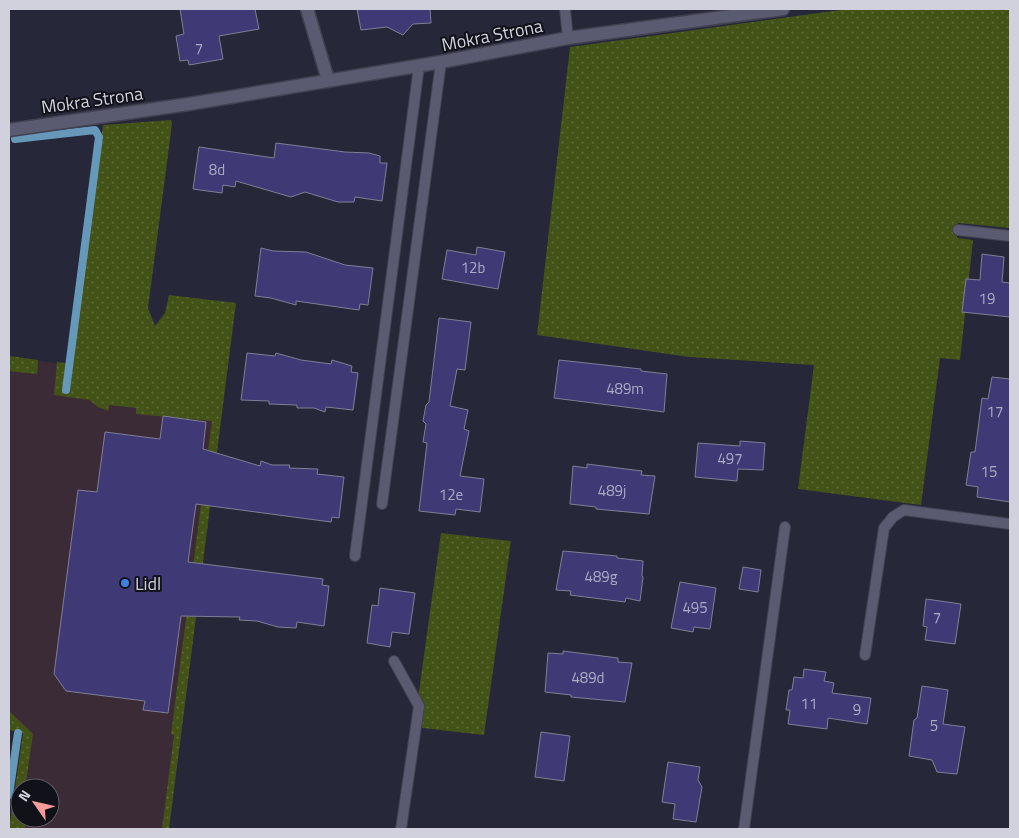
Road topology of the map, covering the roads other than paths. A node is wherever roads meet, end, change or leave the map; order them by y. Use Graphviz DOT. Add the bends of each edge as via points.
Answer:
graph roads {
  1 [pos="307,9"];
  2 [pos="565,9"];
  3 [pos="783,9"];
  4 [pos="568,38"];
  5 [pos="441,62"];
  6 [pos="420,66"];
  7 [pos="328,80"];
  8 [pos="9,130"];
  9 [pos="958,230"];
  10 [pos="1010,236"];
  11 [pos="382,504"];
  12 [pos="1010,524"];
  13 [pos="786,527"];
  14 [pos="356,556"];
  15 [pos="865,655"];
  16 [pos="394,661"];
  17 [pos="401,829"];
  18 [pos="744,829"];
  1 -- 7 [label="street"];
  2 -- 4 [label="lane"];
  3 -- 4 [label="street, Mokra Strona"];
  4 -- 5 [label="street, Mokra Strona"];
  5 -- 6 [label="street, Mokra Strona"];
  5 -- 11 [label="lane"];
  6 -- 7 [label="street, Mokra Strona"];
  6 -- 14 [label="lane"];
  7 -- 8 [label="street, Mokra Strona"];
  9 -- 10 [label="lane"];
  12 -- 15 [label="lane" via="904,510 893,517 884,528"];
  13 -- 18 [label="lane"];
  16 -- 17 [label="lane" via="419,706"];
}
